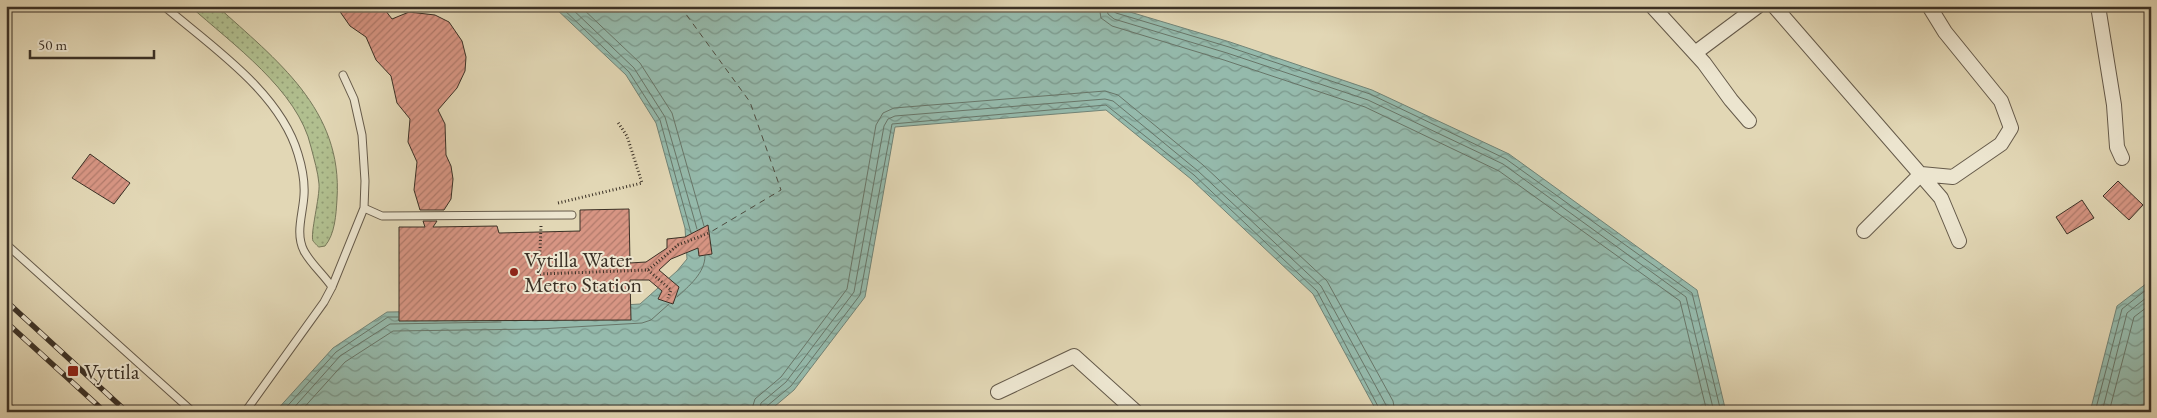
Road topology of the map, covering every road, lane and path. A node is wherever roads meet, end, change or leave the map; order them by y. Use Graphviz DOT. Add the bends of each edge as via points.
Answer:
graph roads {
  1 [pos="164,6"];
  2 [pos="1652,6"];
  3 [pos="1758,6"];
  4 [pos="1774,6"];
  5 [pos="1929,6"];
  6 [pos="2098,6"];
  7 [pos="1695,53"];
  8 [pos="343,76"];
  9 [pos="617,121"];
  10 [pos="1750,121"];
  11 [pos="2122,158"];
  12 [pos="1921,174"];
  13 [pos="555,204"];
  14 [pos="364,208"];
  15 [pos="572,215"];
  16 [pos="542,219"];
  17 [pos="1864,231"];
  18 [pos="709,233"];
  19 [pos="1959,241"];
  20 [pos="6,244"];
  21 [pos="648,270"];
  22 [pos="332,287"];
  23 [pos="668,298"];
  24 [pos="998,392"];
  25 [pos="6,405"];
  26 [pos="14,412"];
  27 [pos="192,412"];
  28 [pos="245,412"];
  29 [pos="1136,412"];
  1 -- 22 [label="lane" via="253,82 281,116 291,133 304,178 300,238 305,252"];
  2 -- 7 [label="street"];
  3 -- 7 [label="street"];
  4 -- 12 [label="street"];
  5 -- 12 [label="street" via="1945,32 2001,101 2010,128 2001,144 1953,177"];
  6 -- 11 [label="street" via="2114,105 2117,147"];
  7 -- 10 [label="street"];
  8 -- 14 [label="lane" via="354,99 362,135"];
  9 -- 13 [label="path" via="628,136 642,184"];
  12 -- 17 [label="street"];
  12 -- 19 [label="street" via="1941,198"];
  14 -- 15 [label="lane" via="382,216"];
  14 -- 22 [label="lane"];
  16 -- 21 [label="path" via="539,274"];
  18 -- 21 [label="path" via="678,245"];
  20 -- 27 [label="lane"];
  21 -- 23 [label="path" via="671,290"];
  22 -- 28 [label="lane"];
  24 -- 29 [label="street" via="1074,356"];
  25 -- 26 [label="lane"];
}
